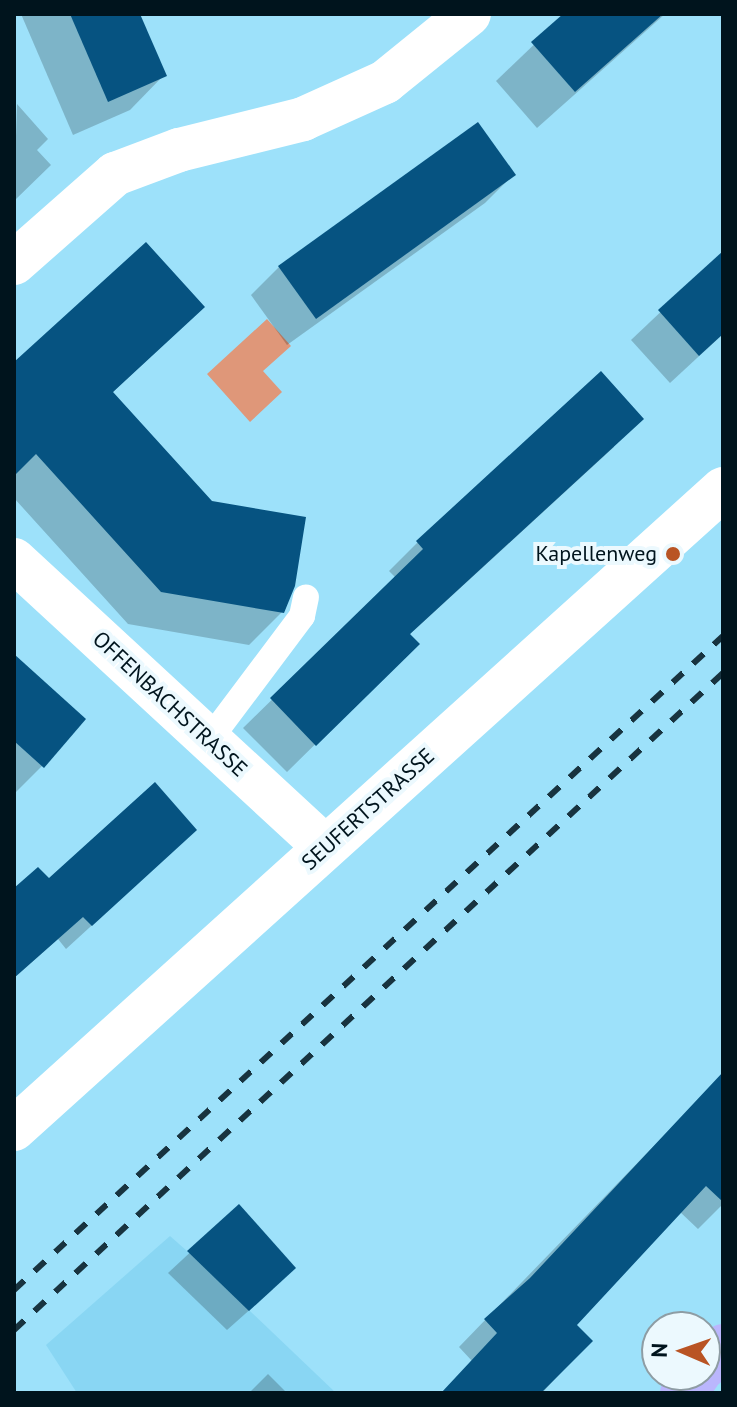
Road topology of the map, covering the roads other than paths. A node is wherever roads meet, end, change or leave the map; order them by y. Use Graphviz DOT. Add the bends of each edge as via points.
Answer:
graph roads {
  1 [pos="469,14"];
  2 [pos="14,263"];
  3 [pos="723,489"];
  4 [pos="14,560"];
  5 [pos="306,597"];
  6 [pos="209,740"];
  7 [pos="325,847"];
  8 [pos="14,1129"];
  1 -- 2 [label="street" via="385,82 303,119 179,150 115,174"];
  3 -- 7 [label="street, SEUFERTSTRASSE"];
  4 -- 6 [label="street, OFFENBACHSTRASSE"];
  5 -- 6 [label="lane" via="302,616"];
  6 -- 7 [label="street, OFFENBACHSTRASSE"];
  7 -- 8 [label="street, SEUFERTSTRASSE"];
}
